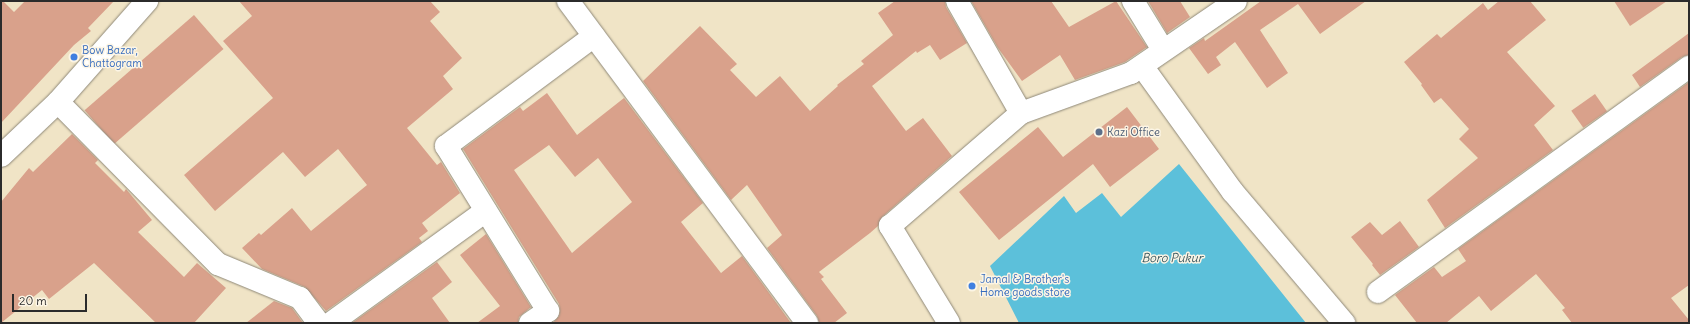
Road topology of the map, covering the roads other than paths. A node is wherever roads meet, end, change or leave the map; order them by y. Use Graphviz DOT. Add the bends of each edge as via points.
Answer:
graph roads {
  1 [pos="147,1"];
  2 [pos="568,1"];
  3 [pos="958,1"];
  4 [pos="1133,1"];
  5 [pos="1236,1"];
  6 [pos="594,36"];
  7 [pos="1163,50"];
  8 [pos="1142,66"];
  9 [pos="1689,67"];
  10 [pos="58,102"];
  11 [pos="1021,113"];
  12 [pos="1,156"];
  13 [pos="486,211"];
  14 [pos="1378,292"];
  15 [pos="319,323"];
  16 [pos="331,323"];
  17 [pos="530,323"];
  18 [pos="807,323"];
  19 [pos="949,323"];
  20 [pos="1344,323"];
  1 -- 10 [label="street"];
  2 -- 6 [label="street"];
  3 -- 11 [label="street"];
  4 -- 7 [label="street"];
  5 -- 7 [label="street"];
  6 -- 13 [label="street" via="446,146"];
  6 -- 18 [label="street"];
  7 -- 8 [label="street"];
  8 -- 11 [label="street" via="1131,73"];
  8 -- 20 [label="street" via="1233,192"];
  9 -- 14 [label="street"];
  10 -- 12 [label="street"];
  10 -- 15 [label="street" via="218,264 300,298"];
  11 -- 19 [label="street" via="890,226"];
  13 -- 16 [label="street"];
  13 -- 17 [label="street" via="548,311"];
}
